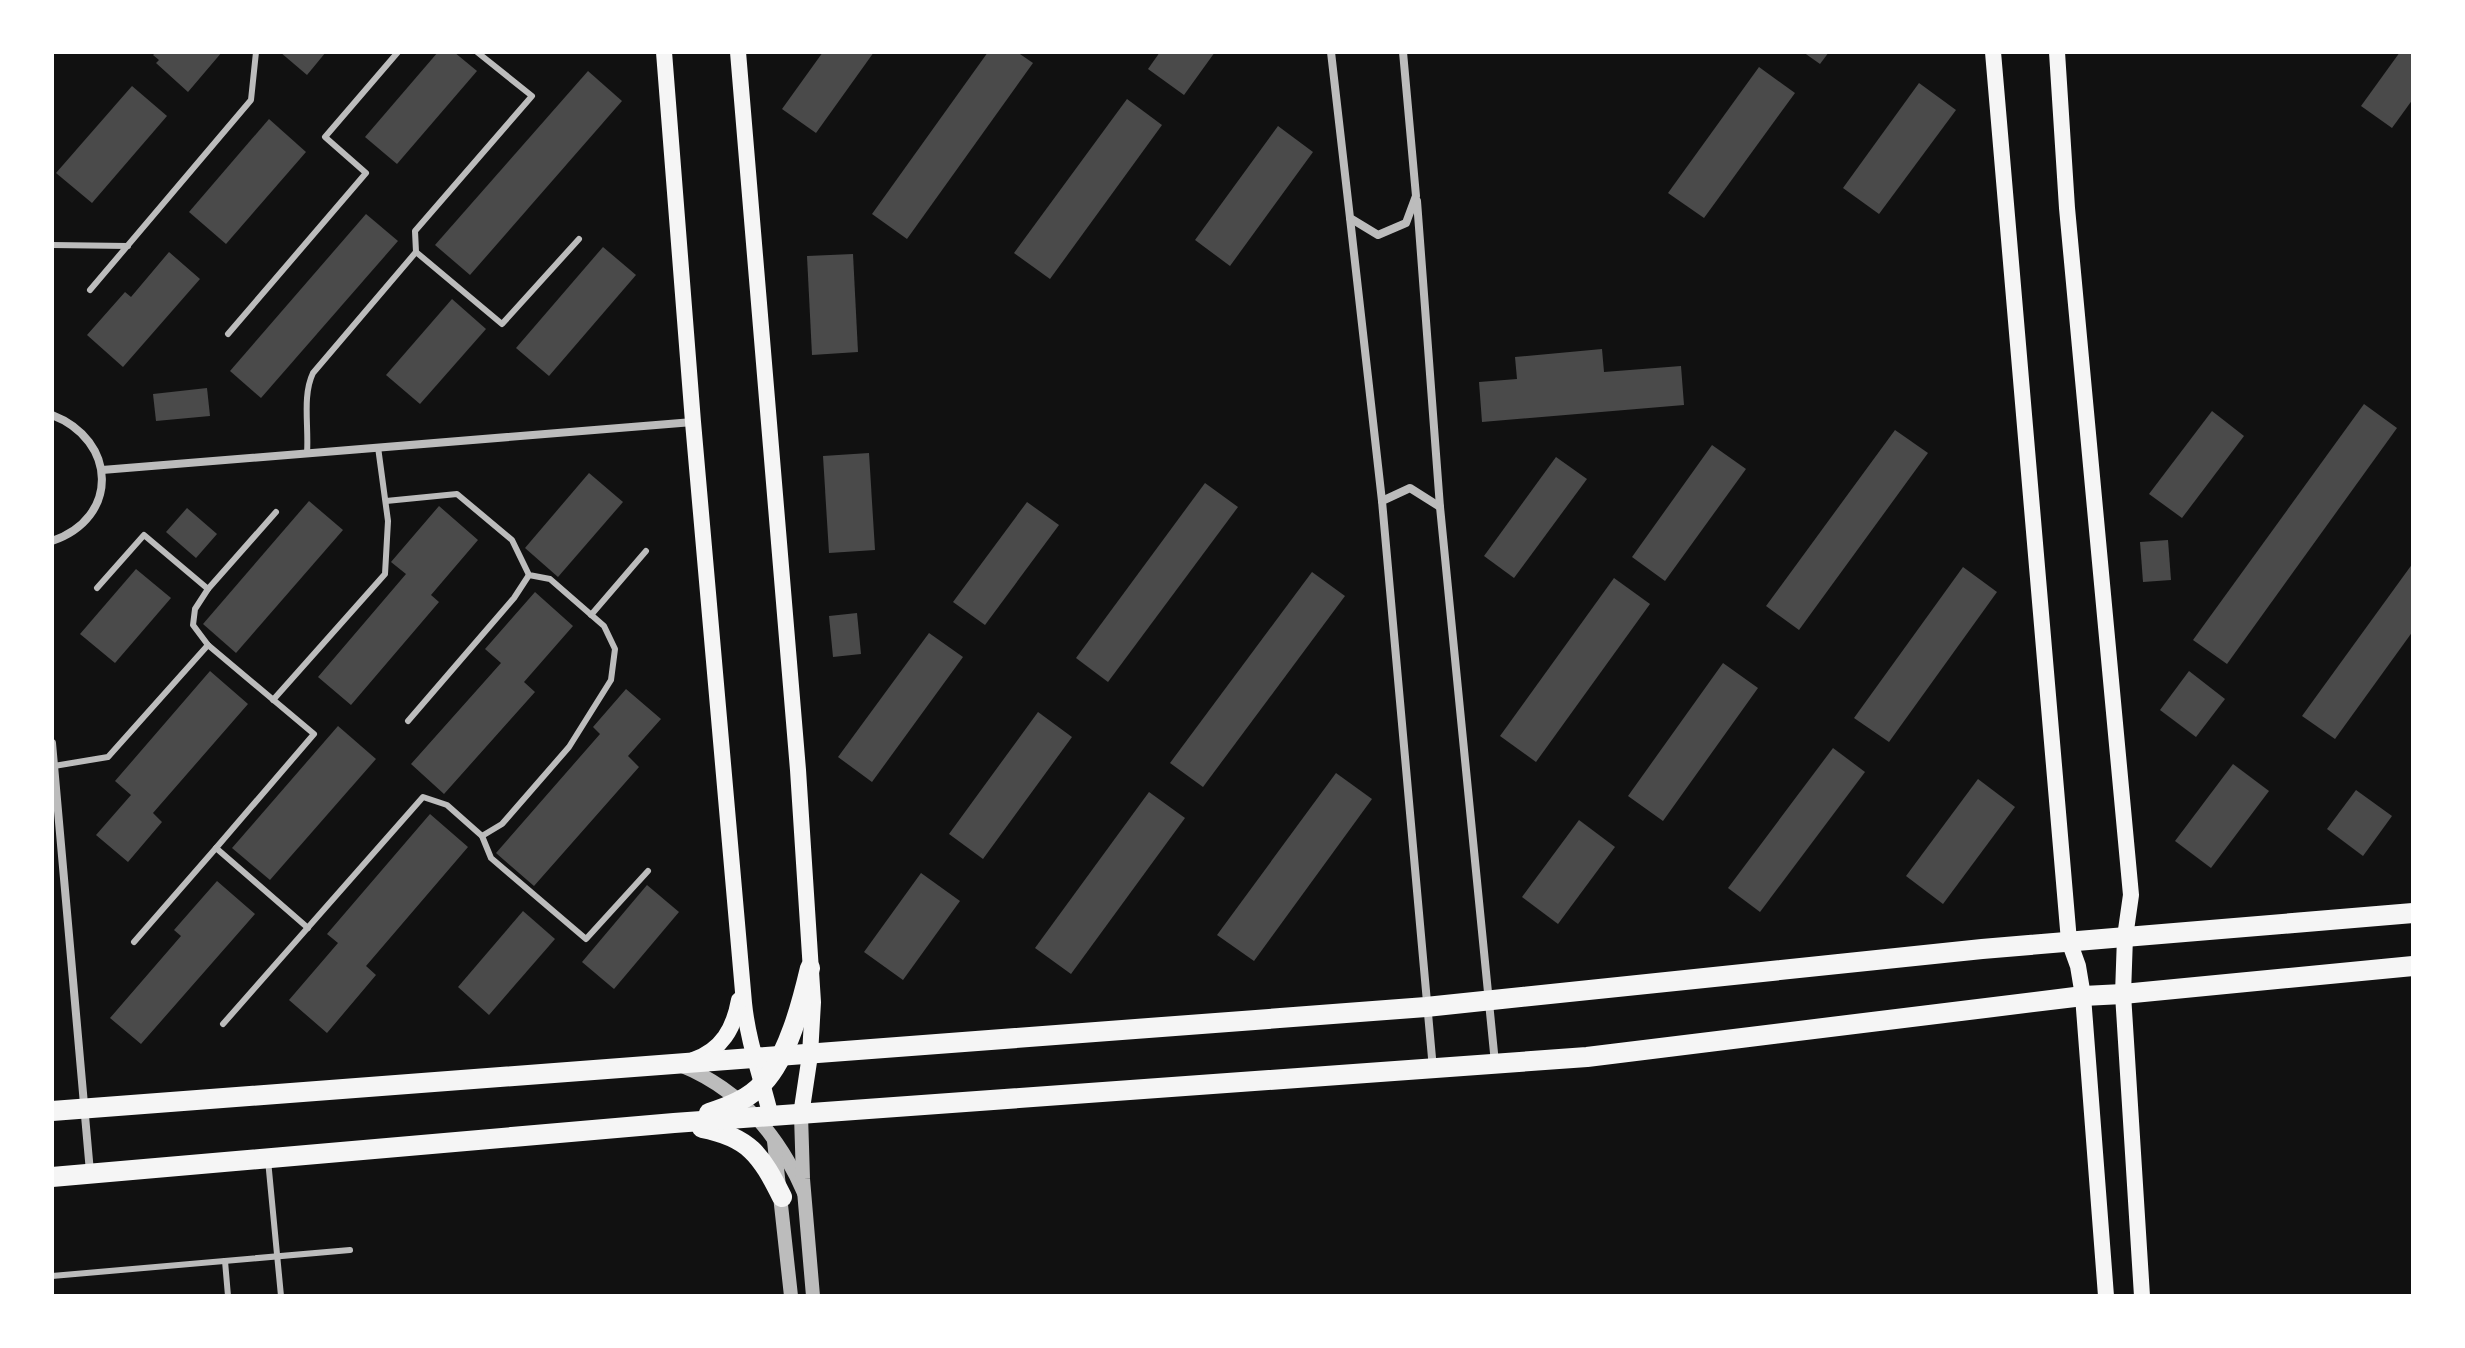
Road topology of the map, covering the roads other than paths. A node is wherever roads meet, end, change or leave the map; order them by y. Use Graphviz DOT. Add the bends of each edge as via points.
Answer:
graph roads {
  1 [pos="256,52"];
  2 [pos="398,52"];
  3 [pos="477,52"];
  4 [pos="664,52"];
  5 [pos="738,52"];
  6 [pos="1331,52"];
  7 [pos="1403,52"];
  8 [pos="1993,52"];
  9 [pos="2057,52"];
  10 [pos="1416,196"];
  11 [pos="1350,218"];
  12 [pos="579,239"];
  13 [pos="52,245"];
  14 [pos="128,246"];
  15 [pos="416,252"];
  16 [pos="90,290"];
  17 [pos="228,334"];
  18 [pos="52,415"];
  19 [pos="693,422"];
  20 [pos="378,447"];
  21 [pos="307,453"];
  22 [pos="102,470"];
  23 [pos="386,501"];
  24 [pos="1382,501"];
  25 [pos="1440,507"];
  26 [pos="276,512"];
  27 [pos="52,541"];
  28 [pos="646,551"];
  29 [pos="529,575"];
  30 [pos="97,588"];
  31 [pos="208,589"];
  32 [pos="591,615"];
  33 [pos="208,645"];
  34 [pos="273,700"];
  35 [pos="408,721"];
  36 [pos="52,743"];
  37 [pos="54,766"];
  38 [pos="482,836"];
  39 [pos="216,848"];
  40 [pos="63,865"];
  41 [pos="52,866"];
  42 [pos="648,871"];
  43 [pos="2413,913"];
  44 [pos="308,928"];
  45 [pos="2125,937"];
  46 [pos="2069,941"];
  47 [pos="134,942"];
  48 [pos="2413,966"];
  49 [pos="810,968"];
  50 [pos="742,978"];
  51 [pos="2123,994"];
  52 [pos="2083,996"];
  53 [pos="1487,1001"];
  54 [pos="1426,1007"];
  55 [pos="223,1024"];
  56 [pos="810,1055"];
  57 [pos="779,1057"];
  58 [pos="754,1059"];
  59 [pos="1495,1064"];
  60 [pos="678,1065"];
  61 [pos="1433,1069"];
  62 [pos="763,1084"];
  63 [pos="740,1101"];
  64 [pos="85,1108"];
  65 [pos="52,1111"];
  66 [pos="801,1115"];
  67 [pos="674,1123"];
  68 [pos="767,1123"];
  69 [pos="268,1160"];
  70 [pos="90,1174"];
  71 [pos="52,1177"];
  72 [pos="804,1193"];
  73 [pos="782,1197"];
  74 [pos="350,1250"];
  75 [pos="277,1257"];
  76 [pos="225,1261"];
  77 [pos="52,1276"];
  78 [pos="228,1296"];
  79 [pos="281,1296"];
  80 [pos="791,1296"];
  81 [pos="813,1296"];
  82 [pos="2106,1296"];
  83 [pos="2142,1296"];
  1 -- 14 [label="lane" via="251,100"];
  2 -- 17 [label="lane" via="325,137 366,173"];
  3 -- 15 [label="lane" via="532,96 415,231"];
  4 -- 19 [label="main road"];
  5 -- 49 [label="main road"];
  6 -- 11 [label="street"];
  7 -- 10 [label="street"];
  8 -- 46 [label="main road"];
  9 -- 45 [label="main road" via="2131,895"];
  10 -- 11 [label="street" via="1406,223 1378,235"];
  10 -- 25 [label="street"];
  11 -- 24 [label="street"];
  12 -- 15 [label="lane" via="502,324"];
  13 -- 14 [label="lane"];
  14 -- 16 [label="lane"];
  15 -- 21 [label="lane" via="313,373 307,385"];
  18 -- 22 [label="street" via="76,426 93,446"];
  19 -- 20 [label="street"];
  19 -- 50 [label="main road"];
  20 -- 21 [label="street"];
  20 -- 23 [label="lane"];
  21 -- 22 [label="street"];
  22 -- 27 [label="street" via="100,496 88,519 69,536"];
  23 -- 29 [label="lane" via="457,494 512,540"];
  23 -- 34 [label="lane" via="385,574"];
  24 -- 25 [label="street" via="1410,488"];
  24 -- 54 [label="street"];
  25 -- 53 [label="street"];
  26 -- 31 [label="lane"];
  28 -- 32 [label="lane"];
  29 -- 32 [label="lane" via="550,579"];
  29 -- 35 [label="lane"];
  30 -- 31 [label="lane" via="144,535"];
  31 -- 33 [label="lane" via="195,609 193,625"];
  32 -- 38 [label="lane" via="604,626 615,649 611,680 569,747 502,824"];
  33 -- 34 [label="lane"];
  33 -- 37 [label="lane" via="108,757"];
  34 -- 39 [label="lane" via="314,734"];
  36 -- 37 [label="street"];
  37 -- 40 [label="street"];
  38 -- 42 [label="lane" via="491,858 586,939"];
  38 -- 44 [label="lane" via="447,805 423,797"];
  39 -- 44 [label="lane"];
  39 -- 47 [label="lane"];
  40 -- 41 [label="lane"];
  40 -- 64 [label="street"];
  43 -- 45 [label="main road"];
  44 -- 55 [label="lane"];
  45 -- 46 [label="main road"];
  45 -- 51 [label="main road"];
  46 -- 52 [label="main road"];
  46 -- 53 [label="main road"];
  48 -- 51 [label="main road"];
  49 -- 56 [label="main road"];
  49 -- 57 [label="main road"];
  50 -- 58 [label="main road"];
  50 -- 60 [label="main road" via="736,1017 722,1042 713,1052"];
  51 -- 52 [label="main road"];
  51 -- 83 [label="main road"];
  52 -- 59 [label="main road"];
  52 -- 82 [label="main road"];
  53 -- 54 [label="main road"];
  53 -- 59 [label="street"];
  54 -- 56 [label="main road"];
  54 -- 61 [label="street"];
  56 -- 57 [label="main road"];
  56 -- 66 [label="main road"];
  57 -- 58 [label="main road"];
  57 -- 62 [label="main road"];
  58 -- 60 [label="main road"];
  58 -- 62 [label="main road"];
  59 -- 61 [label="main road"];
  60 -- 63 [label="street"];
  60 -- 64 [label="main road"];
  61 -- 66 [label="main road"];
  62 -- 63 [label="main road"];
  62 -- 68 [label="main road"];
  63 -- 67 [label="main road"];
  63 -- 68 [label="street"];
  64 -- 65 [label="main road"];
  64 -- 70 [label="street"];
  66 -- 68 [label="main road"];
  66 -- 72 [label="street"];
  67 -- 68 [label="main road"];
  67 -- 69 [label="main road"];
  67 -- 73 [label="main road" via="723,1132 750,1146"];
  68 -- 72 [label="street"];
  68 -- 73 [label="street"];
  69 -- 70 [label="main road"];
  69 -- 75 [label="lane"];
  70 -- 71 [label="main road"];
  72 -- 81 [label="street"];
  73 -- 80 [label="street"];
  74 -- 75 [label="lane"];
  75 -- 76 [label="lane"];
  75 -- 79 [label="lane"];
  76 -- 77 [label="lane"];
  76 -- 78 [label="lane"];
}
